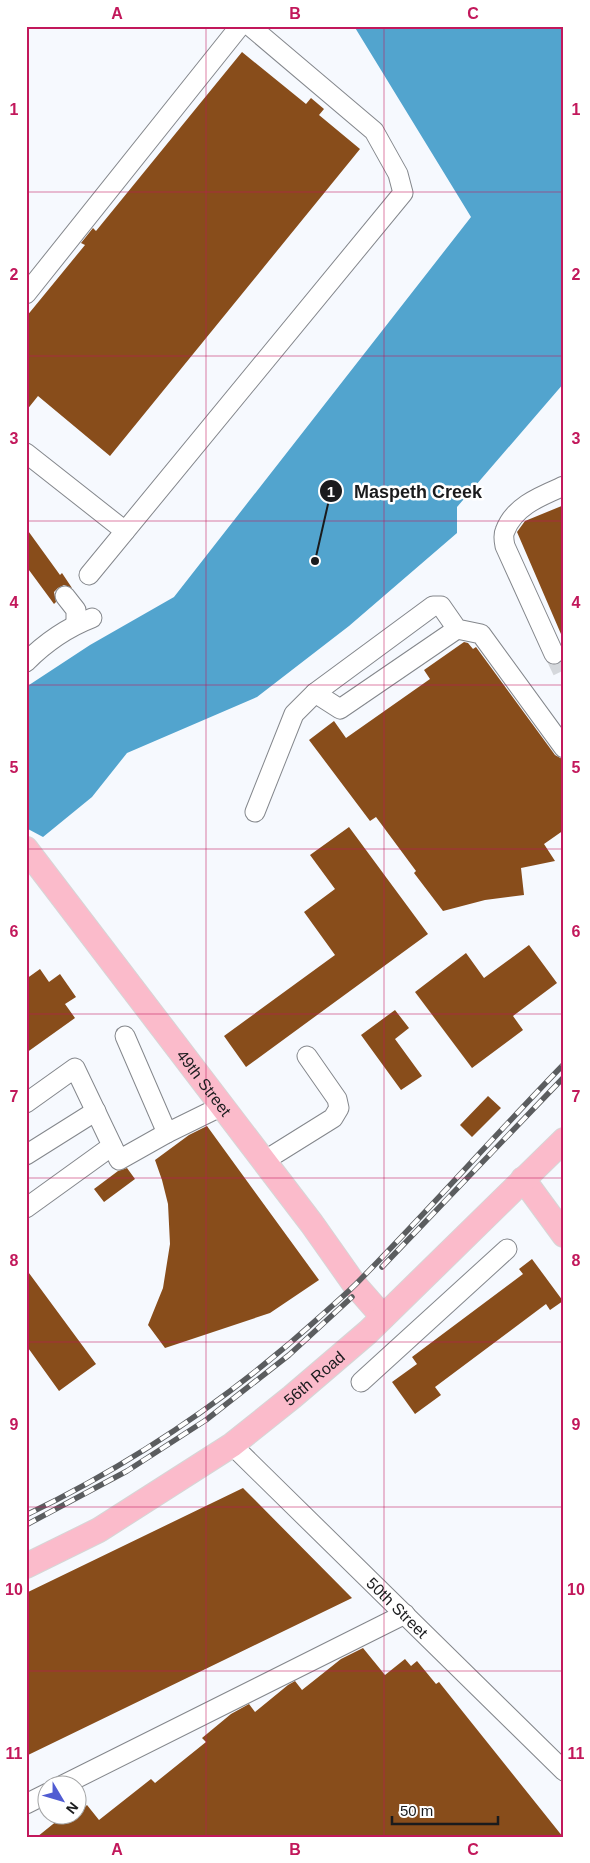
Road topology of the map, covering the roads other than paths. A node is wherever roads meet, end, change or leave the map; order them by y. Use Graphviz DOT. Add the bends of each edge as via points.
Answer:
graph roads {
  1 [pos="240,26"];
  2 [pos="250,26"];
  3 [pos="26,294"];
  4 [pos="26,453"];
  5 [pos="564,486"];
  6 [pos="125,531"];
  7 [pos="89,575"];
  8 [pos="65,596"];
  9 [pos="457,628"];
  10 [pos="554,654"];
  11 [pos="26,662"];
  12 [pos="315,693"];
  13 [pos="564,748"];
  14 [pos="255,812"];
  15 [pos="26,849"];
  16 [pos="124,1036"];
  17 [pos="307,1056"];
  18 [pos="26,1103"];
  19 [pos="222,1106"];
  20 [pos="96,1112"];
  21 [pos="167,1132"];
  22 [pos="564,1140"];
  23 [pos="112,1146"];
  24 [pos="26,1155"];
  25 [pos="264,1161"];
  26 [pos="523,1179"];
  27 [pos="26,1208"];
  28 [pos="564,1235"];
  29 [pos="508,1249"];
  30 [pos="382,1317"];
  31 [pos="361,1382"];
  32 [pos="232,1445"];
  33 [pos="26,1566"];
  34 [pos="405,1614"];
  35 [pos="564,1771"];
  36 [pos="81,1776"];
  37 [pos="38,1798"];
  38 [pos="26,1804"];
  1 -- 3 [label="street"];
  2 -- 6 [label="street" via="374,131 398,174 403,193"];
  4 -- 6 [label="street"];
  5 -- 10 [label="street" via="535,499 514,515 504,532 505,546"];
  6 -- 7 [label="street"];
  8 -- 11 [label="street" via="84,621 64,630"];
  9 -- 12 [label="street" via="340,709"];
  9 -- 12 [label="street" via="440,606 432,606"];
  9 -- 13 [label="street" via="481,634"];
  12 -- 14 [label="street" via="294,714"];
  15 -- 19 [label="main road, 49th Street"];
  16 -- 21 [label="street"];
  17 -- 25 [label="street" via="337,1099 339,1108 333,1118"];
  18 -- 20 [label="street" via="75,1068"];
  19 -- 21 [label="street"];
  19 -- 25 [label="main road, 49th Street"];
  20 -- 23 [label="street"];
  20 -- 24 [label="street"];
  21 -- 23 [label="street" via="119,1160"];
  22 -- 26 [label="main road, 56th Road"];
  23 -- 27 [label="street"];
  25 -- 30 [label="main road, 49th Street"];
  26 -- 28 [label="main road"];
  26 -- 30 [label="main road, 56th Road"];
  29 -- 31 [label="street"];
  30 -- 32 [label="main road, 56th Road"];
  32 -- 33 [label="main road, 56th Road" via="99,1530"];
  32 -- 34 [label="street, 50th Street"];
  34 -- 35 [label="street, 50th Street"];
  34 -- 36 [label="street"];
  37 -- 38 [label="street"];
}
